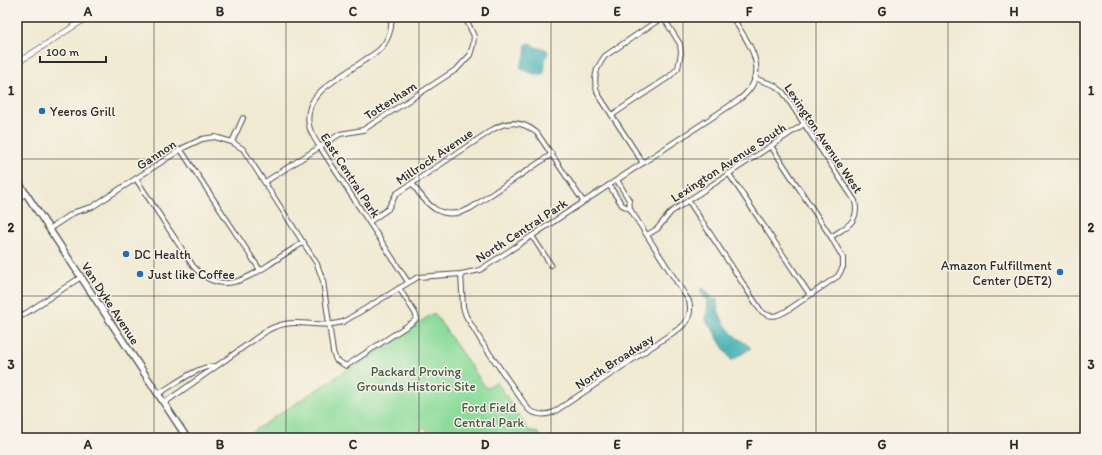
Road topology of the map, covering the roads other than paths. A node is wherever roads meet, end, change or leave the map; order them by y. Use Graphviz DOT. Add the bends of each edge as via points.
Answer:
graph roads {
  1 [pos="88,17"];
  2 [pos="391,17"];
  3 [pos="465,17"];
  4 [pos="663,17"];
  5 [pos="732,17"];
  6 [pos="17,63"];
  7 [pos="754,78"];
  8 [pos="612,115"];
  9 [pos="243,118"];
  10 [pos="804,124"];
  11 [pos="232,142"];
  12 [pos="771,146"];
  13 [pos="320,147"];
  14 [pos="181,150"];
  15 [pos="552,154"];
  16 [pos="643,163"];
  17 [pos="729,174"];
  18 [pos="136,179"];
  19 [pos="17,180"];
  20 [pos="616,180"];
  21 [pos="265,182"];
  22 [pos="412,183"];
  23 [pos="609,185"];
  24 [pos="623,190"];
  25 [pos="26,194"];
  26 [pos="616,196"];
  27 [pos="17,199"];
  28 [pos="688,200"];
  29 [pos="583,202"];
  30 [pos="630,209"];
  31 [pos="369,222"];
  32 [pos="49,229"];
  33 [pos="647,235"];
  34 [pos="532,236"];
  35 [pos="831,237"];
  36 [pos="304,242"];
  37 [pos="551,265"];
  38 [pos="260,270"];
  39 [pos="461,274"];
  40 [pos="81,278"];
  41 [pos="408,282"];
  42 [pos="399,288"];
  43 [pos="810,295"];
  44 [pos="17,319"];
  45 [pos="328,325"];
  46 [pos="215,366"];
  47 [pos="158,394"];
  48 [pos="164,403"];
  49 [pos="187,438"];
  1 -- 6 [label="street"];
  2 -- 13 [label="street, East Central Park" via="389,34 378,51 329,84 315,98 309,112 309,127"];
  3 -- 13 [label="street, Tottenham" via="474,36 473,46 470,55 457,69 363,130 340,134"];
  4 -- 8 [label="street" via="605,56 599,64 594,82 598,94"];
  4 -- 8 [label="street" via="680,44 678,68 669,77"];
  5 -- 7 [label="street" via="754,53"];
  7 -- 10 [label="street, Lexington Avenue West" via="779,88"];
  7 -- 16 [label="street, North Central Park" via="740,99"];
  8 -- 16 [label="street"];
  9 -- 11 [label="street"];
  10 -- 12 [label="street, Lexington Avenue South"];
  10 -- 35 [label="street, Lexington Avenue West" via="855,202 857,209 850,225"];
  11 -- 14 [label="street, Gannon" via="215,138 202,139"];
  11 -- 21 [label="street, Gannon" via="243,149"];
  12 -- 17 [label="street, Lexington Avenue South"];
  12 -- 35 [label="street"];
  13 -- 21 [label="street, Tottenham"];
  13 -- 31 [label="street, East Central Park"];
  14 -- 18 [label="street, Gannon"];
  14 -- 38 [label="street"];
  15 -- 22 [label="street" via="460,213 445,213 433,209 423,200"];
  15 -- 22 [label="street, Millrock Avenue" via="530,127 509,123 496,127"];
  15 -- 29 [label="street"];
  16 -- 20 [label="street, North Central Park"];
  17 -- 28 [label="street, Lexington Avenue South"];
  17 -- 43 [label="street"];
  18 -- 32 [label="street, Gannon" via="92,207 75,212"];
  18 -- 38 [label="street" via="193,266 205,276 219,282 230,283 241,281"];
  19 -- 25 [label="main road, Van Dyke Avenue"];
  20 -- 23 [label="street, North Central Park"];
  20 -- 24 [label="street"];
  21 -- 36 [label="street, Gannon"];
  22 -- 31 [label="street, Millrock Avenue" via="396,194 385,211"];
  23 -- 26 [label="street"];
  23 -- 29 [label="street, North Central Park"];
  24 -- 26 [label="street"];
  24 -- 30 [label="street" via="629,200"];
  25 -- 27 [label="street"];
  25 -- 32 [label="main road, Van Dyke Avenue"];
  26 -- 30 [label="street" via="622,205"];
  28 -- 33 [label="street, Lexington Avenue South"];
  28 -- 43 [label="street" via="759,309 768,315 776,316"];
  29 -- 34 [label="street, North Central Park"];
  30 -- 33 [label="street"];
  31 -- 41 [label="street, East Central Park"];
  32 -- 40 [label="main road, Van Dyke Avenue"];
  33 -- 39 [label="street, North Broadway" via="688,301 690,313 685,324 548,414 531,411 525,406 466,316"];
  34 -- 37 [label="street"];
  34 -- 39 [label="street, North Central Park" via="480,270"];
  35 -- 43 [label="street" via="842,254 842,270 836,278"];
  36 -- 38 [label="street"];
  36 -- 45 [label="street, Gannon" via="320,270"];
  39 -- 41 [label="street, North Central Park" via="423,276"];
  40 -- 44 [label="street"];
  40 -- 47 [label="main road, Van Dyke Avenue"];
  41 -- 42 [label="street, North Central Park"];
  42 -- 45 [label="street, North Central Park" via="343,322"];
  42 -- 45 [label="street, Gannon" via="417,318 346,366 336,360"];
  45 -- 46 [label="street, North Central Park" via="297,322 277,326"];
  46 -- 47 [label="street, North Central Park" via="206,366"];
  46 -- 48 [label="street, North Central Park"];
  47 -- 48 [label="main road, Van Dyke Avenue"];
  48 -- 49 [label="main road, Van Dyke Avenue"];
}
